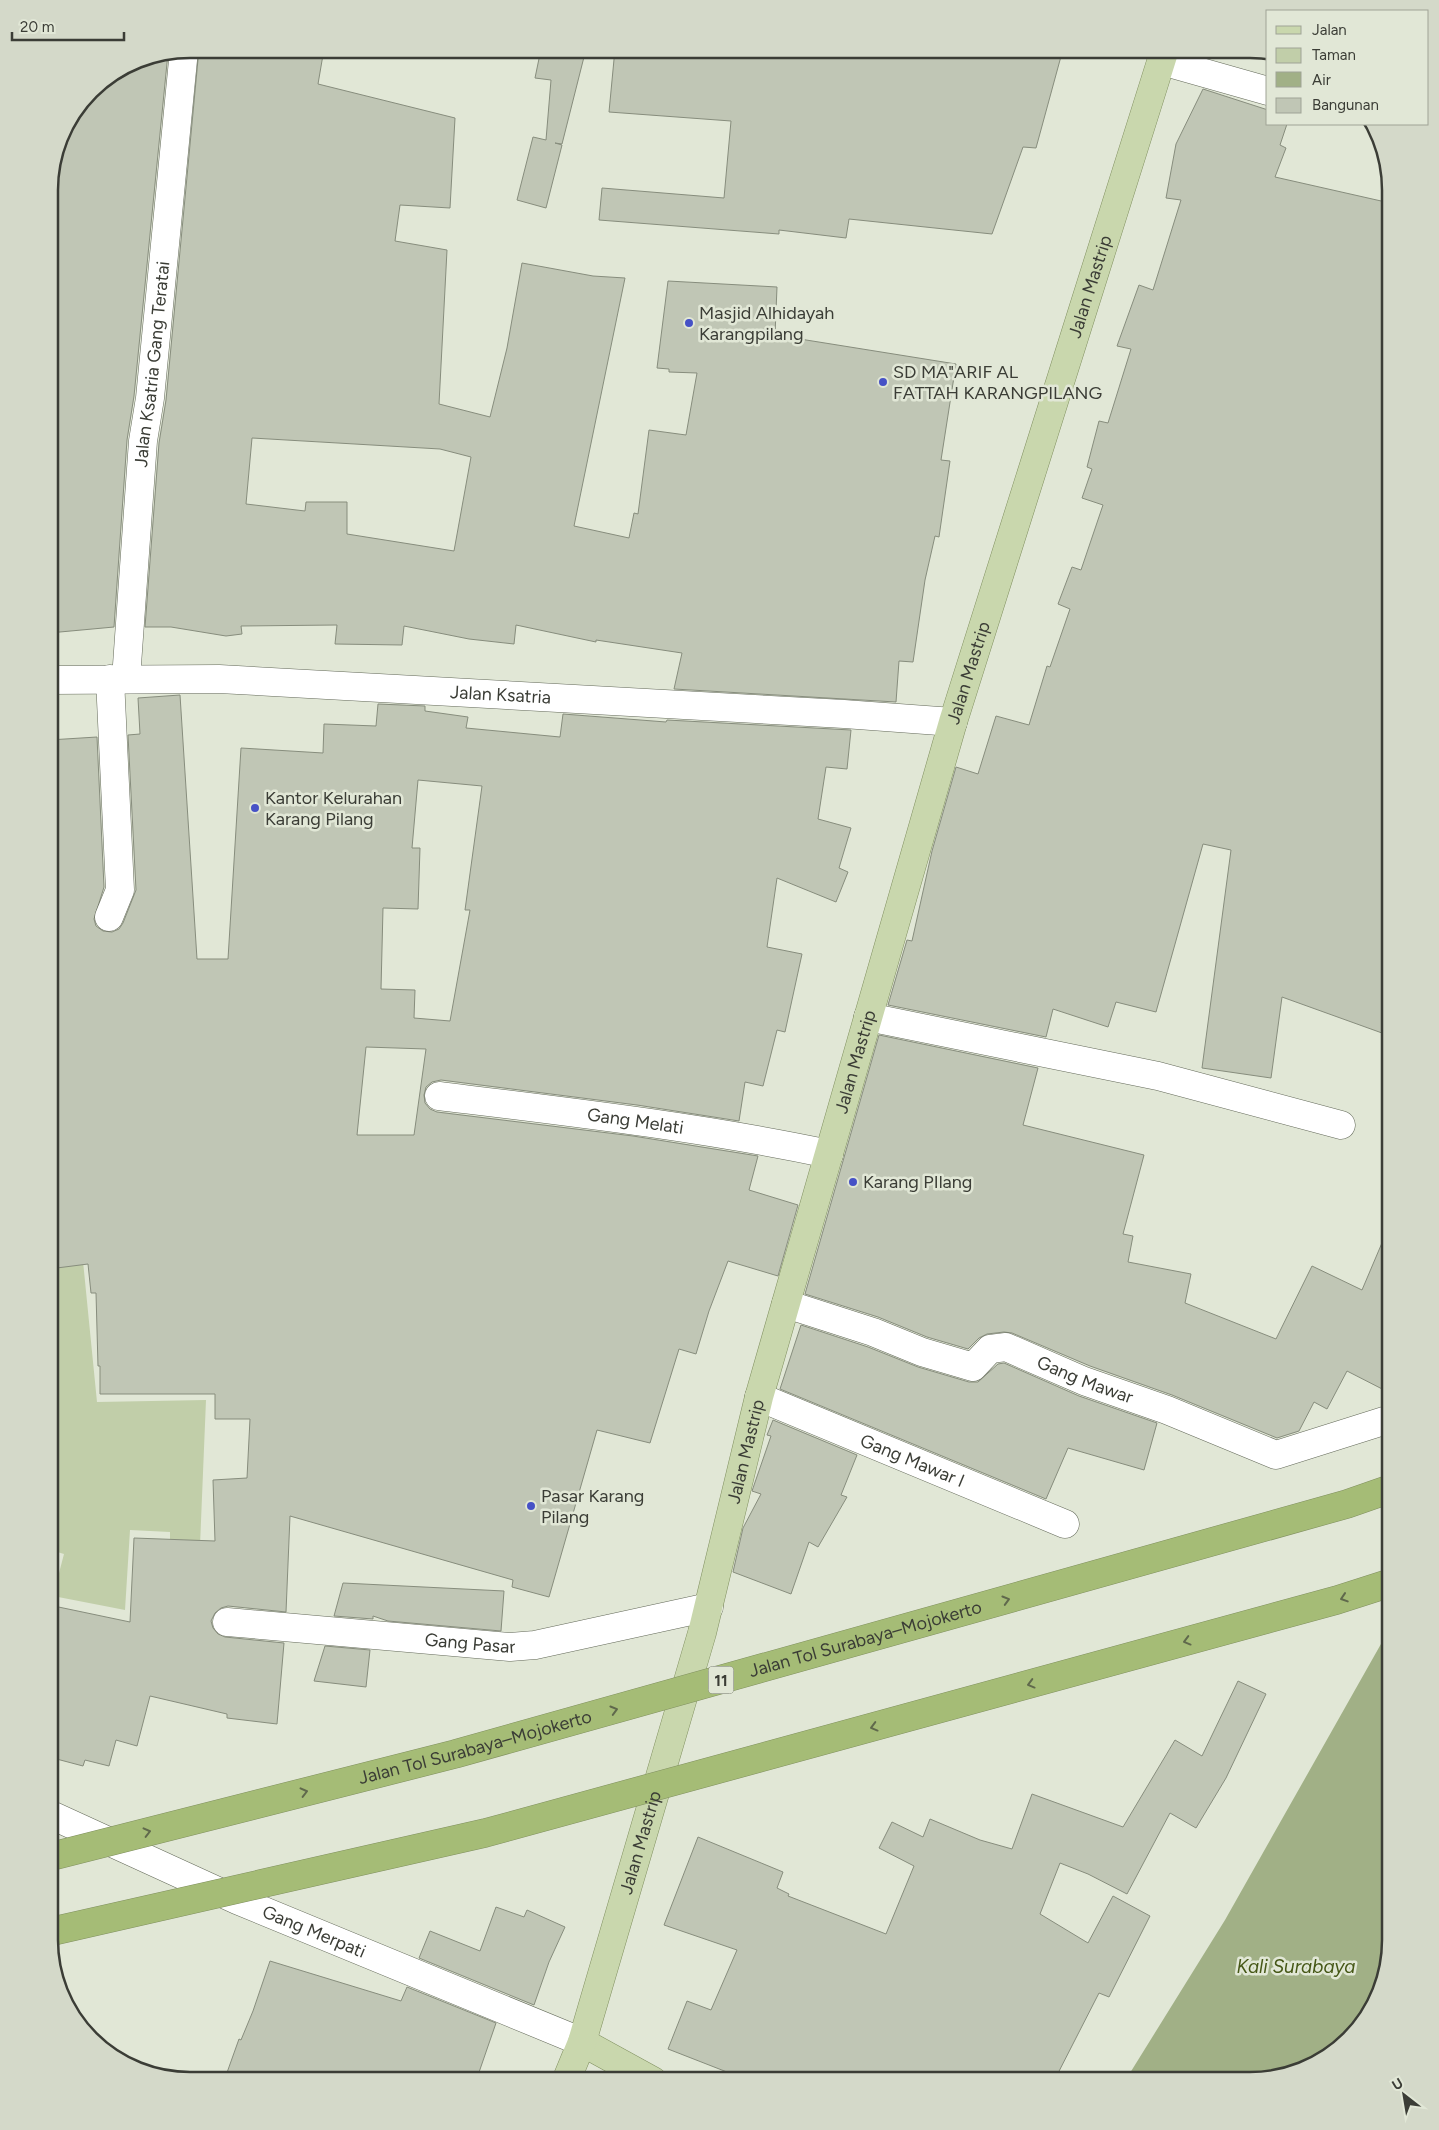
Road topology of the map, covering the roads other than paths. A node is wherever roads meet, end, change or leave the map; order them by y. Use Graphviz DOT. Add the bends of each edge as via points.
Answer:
graph roads {
  1 [pos="183,58"];
  2 [pos="1163,58"];
  3 [pos="1173,58"];
  4 [pos="1266,90"];
  5 [pos="118,679"];
  6 [pos="58,680"];
  7 [pos="953,722"];
  8 [pos="109,917"];
  9 [pos="868,1017"];
  10 [pos="439,1096"];
  11 [pos="1341,1125"];
  12 [pos="830,1154"];
  13 [pos="786,1304"];
  14 [pos="759,1397"];
  15 [pos="1382,1422"];
  16 [pos="1382,1492"];
  17 [pos="1065,1524"];
  18 [pos="1382,1586"];
  19 [pos="709,1607"];
  20 [pos="227,1622"];
  21 [pos="58,1818"];
  22 [pos="58,1855"];
  23 [pos="58,1930"];
  24 [pos="582,2042"];
  25 [pos="570,2072"];
  26 [pos="637,2072"];
  1 -- 5 [label="street, Jalan Ksatria Gang Teratai"];
  2 -- 7 [label="main road, Jalan Mastrip"];
  3 -- 4 [label="street"];
  5 -- 6 [label="street, Jalan Ksatria"];
  5 -- 7 [label="street, Jalan Ksatria" via="219,679"];
  5 -- 8 [label="street, Jalan Ksatria Gang Teratai" via="120,890"];
  7 -- 9 [label="main road, Jalan Mastrip"];
  9 -- 11 [label="street" via="1158,1076"];
  9 -- 12 [label="main road, Jalan Mastrip"];
  10 -- 12 [label="street, Gang Melati" via="639,1121"];
  12 -- 13 [label="main road, Jalan Mastrip"];
  13 -- 14 [label="main road, Jalan Mastrip"];
  13 -- 15 [label="street, Gang Mawar" via="973,1367 990,1349 1006,1347 1084,1381 1167,1410 1276,1455"];
  14 -- 17 [label="street, Gang Mawar I"];
  14 -- 19 [label="main road, Jalan Mastrip"];
  22 -- 16 [label="highway, Jalan Tol Surabaya–Mojokerto / 11, one-way, bridge" via="464,1752"];
  18 -- 23 [label="highway, one-way, bridge" via="485,1833"];
  19 -- 20 [label="street, Gang Pasar" via="535,1645 510,1647"];
  19 -- 24 [label="main road, Jalan Mastrip"];
  21 -- 24 [label="street, Gang Merpati" via="237,1900"];
  24 -- 25 [label="main road, Jalan Mastrip"];
  24 -- 26 [label="main road"];
}
